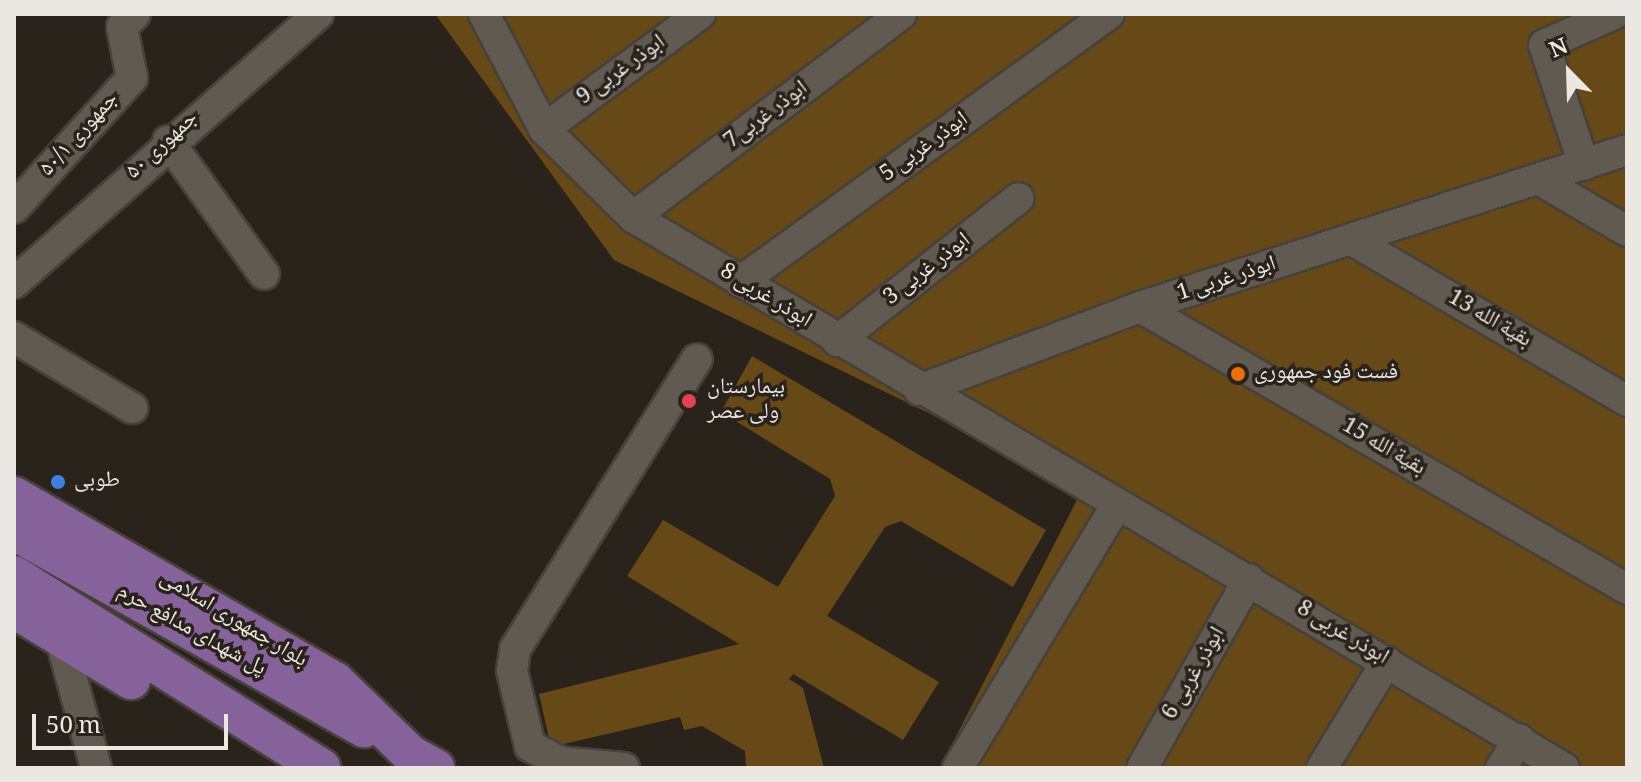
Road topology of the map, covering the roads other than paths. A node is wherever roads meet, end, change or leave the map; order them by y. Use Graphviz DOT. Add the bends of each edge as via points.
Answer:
graph roads {
  1 [pos="318,14"];
  2 [pos="484,14"];
  3 [pos="700,14"];
  4 [pos="901,14"];
  5 [pos="1109,14"];
  6 [pos="1614,14"];
  7 [pos="121,18"];
  8 [pos="544,129"];
  9 [pos="168,141"];
  10 [pos="1627,150"];
  11 [pos="1584,165"];
  12 [pos="1540,180"];
  13 [pos="1019,198"];
  14 [pos="14,208"];
  15 [pos="633,217"];
  16 [pos="1627,231"];
  17 [pos="1352,240"];
  18 [pos="264,274"];
  19 [pos="740,282"];
  20 [pos="14,283"];
  21 [pos="1140,307"];
  22 [pos="14,337"];
  23 [pos="837,341"];
  24 [pos="697,359"];
  25 [pos="919,390"];
  26 [pos="1627,401"];
  27 [pos="132,408"];
  28 [pos="14,496"];
  29 [pos="1115,508"];
  30 [pos="14,531"];
  31 [pos="14,575"];
  32 [pos="1249,579"];
  33 [pos="1627,589"];
  34 [pos="14,609"];
  35 [pos="60,636"];
  36 [pos="1387,661"];
  37 [pos="1519,739"];
  38 [pos="273,752"];
  39 [pos="423,761"];
  40 [pos="96,768"];
  41 [pos="322,768"];
  42 [pos="624,768"];
  43 [pos="958,768"];
  44 [pos="1142,768"];
  45 [pos="1322,768"];
  46 [pos="1501,768"];
  47 [pos="1564,768"];
  1 -- 9 [label="street, جمهوری ۵۰"];
  2 -- 8 [label="street, ابوذر غربی 8"];
  3 -- 8 [label="street, ابوذر غربی 9"];
  4 -- 15 [label="street, ابوذر غربی7"];
  5 -- 19 [label="street, ابوذر غربی 5"];
  6 -- 11 [label="street" via="1544,45"];
  7 -- 14 [label="street, جمهوری ۵۰/۱" via="132,78"];
  8 -- 15 [label="street, ابوذر غربی 8"];
  9 -- 18 [label="street"];
  9 -- 20 [label="street, جمهوری ۵۰"];
  10 -- 11 [label="street, ابوذر غربی 1"];
  11 -- 12 [label="street, ابوذر غربی 1"];
  12 -- 16 [label="street"];
  12 -- 17 [label="street, ابوذر غربی 1"];
  13 -- 23 [label="street, ابوذر غربی 3"];
  15 -- 19 [label="street, ابوذر غربی 8"];
  17 -- 21 [label="street, ابوذر غربی 1"];
  17 -- 26 [label="street, بقیة الله 13"];
  19 -- 23 [label="street, ابوذر غربی 8"];
  21 -- 25 [label="street, ابوذر غربی 1"];
  21 -- 33 [label="street, بقیة الله 15"];
  22 -- 27 [label="street"];
  23 -- 25 [label="street, ابوذر غربی 8"];
  24 -- 42 [label="street" via="515,649 512,671 530,746 561,762"];
  25 -- 29 [label="street, ابوذر غربی 8"];
  28 -- 39 [label="main road, بلوار جمهوری اسلامی" via="335,681"];
  29 -- 32 [label="street, ابوذر غربی 8"];
  29 -- 43 [label="street"];
  30 -- 39 [label="main road, پل شهدای مدافع حرم"];
  31 -- 38 [label="main road, پل شهدای مدافع حرم"];
  32 -- 36 [label="street, ابوذر غربی 8"];
  32 -- 44 [label="street, ابوذر غربی 6"];
  34 -- 35 [label="main road"];
  35 -- 38 [label="main road"];
  35 -- 40 [label="street"];
  36 -- 37 [label="street, ابوذر غربی 8"];
  36 -- 45 [label="street"];
  37 -- 46 [label="street"];
  37 -- 47 [label="street, ابوذر غربی 8"];
  38 -- 41 [label="main road, پل شهدای مدافع حرم"];
}
